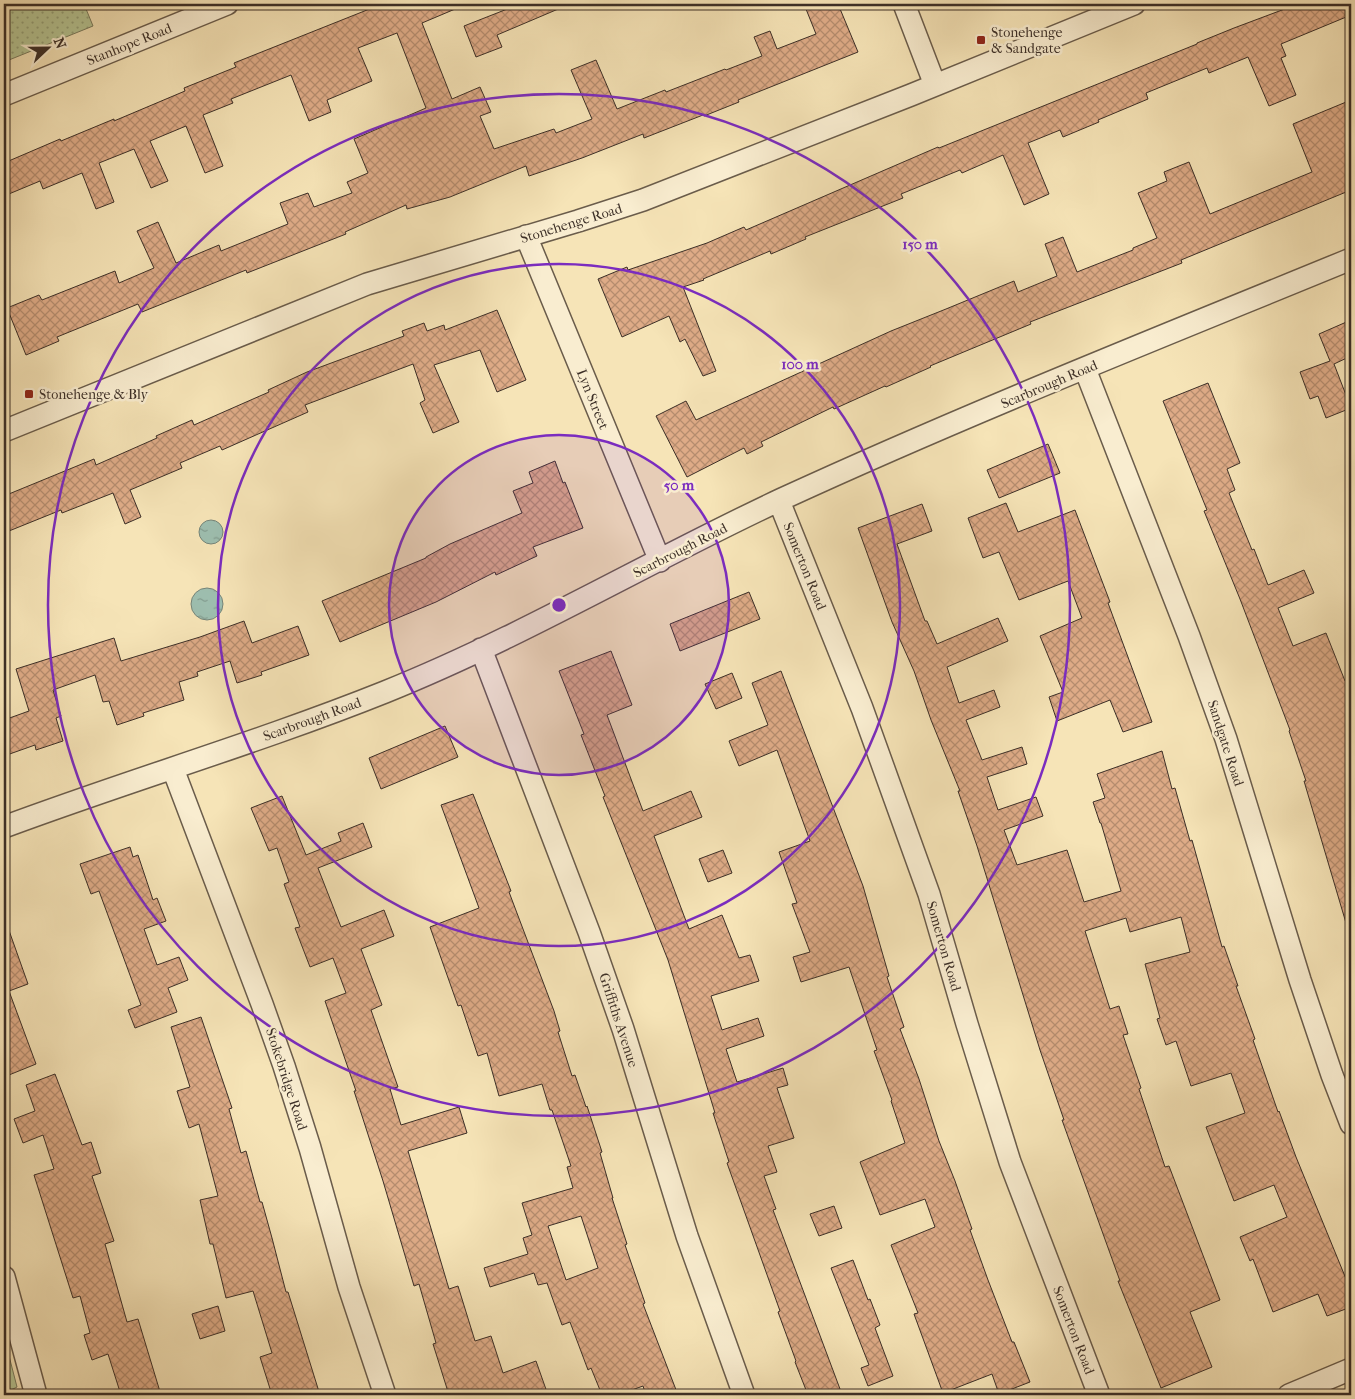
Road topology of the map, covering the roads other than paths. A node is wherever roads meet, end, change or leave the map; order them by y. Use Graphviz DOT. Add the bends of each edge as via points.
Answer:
graph roads {
  1 [pos="227,4"];
  2 [pos="904,4"];
  3 [pos="1134,4"];
  4 [pos="935,85"];
  5 [pos="4,95"];
  6 [pos="526,236"];
  7 [pos="1351,259"];
  8 [pos="1085,369"];
  9 [pos="4,430"];
  10 [pos="779,501"];
  11 [pos="660,561"];
  12 [pos="481,649"];
  13 [pos="173,769"];
  14 [pos="4,827"];
  15 [pos="1351,1124"];
  16 [pos="4,1277"];
  17 [pos="1351,1369"];
  18 [pos="36,1395"];
  19 [pos="385,1395"];
  20 [pos="744,1395"];
  21 [pos="1100,1395"];
  22 [pos="1288,1395"];
  1 -- 5 [label="street, Stanhope Road"];
  2 -- 4 [label="street"];
  3 -- 4 [label="street, Stonehenge Road"];
  4 -- 6 [label="street, Stonehenge Road" via="642,200"];
  6 -- 9 [label="street, Stonehenge Road" via="367,284"];
  6 -- 11 [label="street, Lyn Street"];
  7 -- 8 [label="street, Scarbrough Road"];
  8 -- 10 [label="street, Scarbrough Road" via="906,443"];
  8 -- 15 [label="street, Sandgate Road" via="1226,739 1300,980"];
  10 -- 11 [label="street, Scarbrough Road"];
  10 -- 21 [label="street, Somerton Road" via="862,708 929,894 1010,1162"];
  11 -- 12 [label="street, Scarbrough Road"];
  12 -- 13 [label="street, Scarbrough Road" via="388,691"];
  12 -- 20 [label="street, Griffiths Avenue" via="595,949 623,1029 686,1236"];
  13 -- 14 [label="street, Scarbrough Road"];
  13 -- 19 [label="street, Stokebridge Road" via="284,1066 349,1287"];
  16 -- 18 [label="street"];
  17 -- 22 [label="street"];
}
